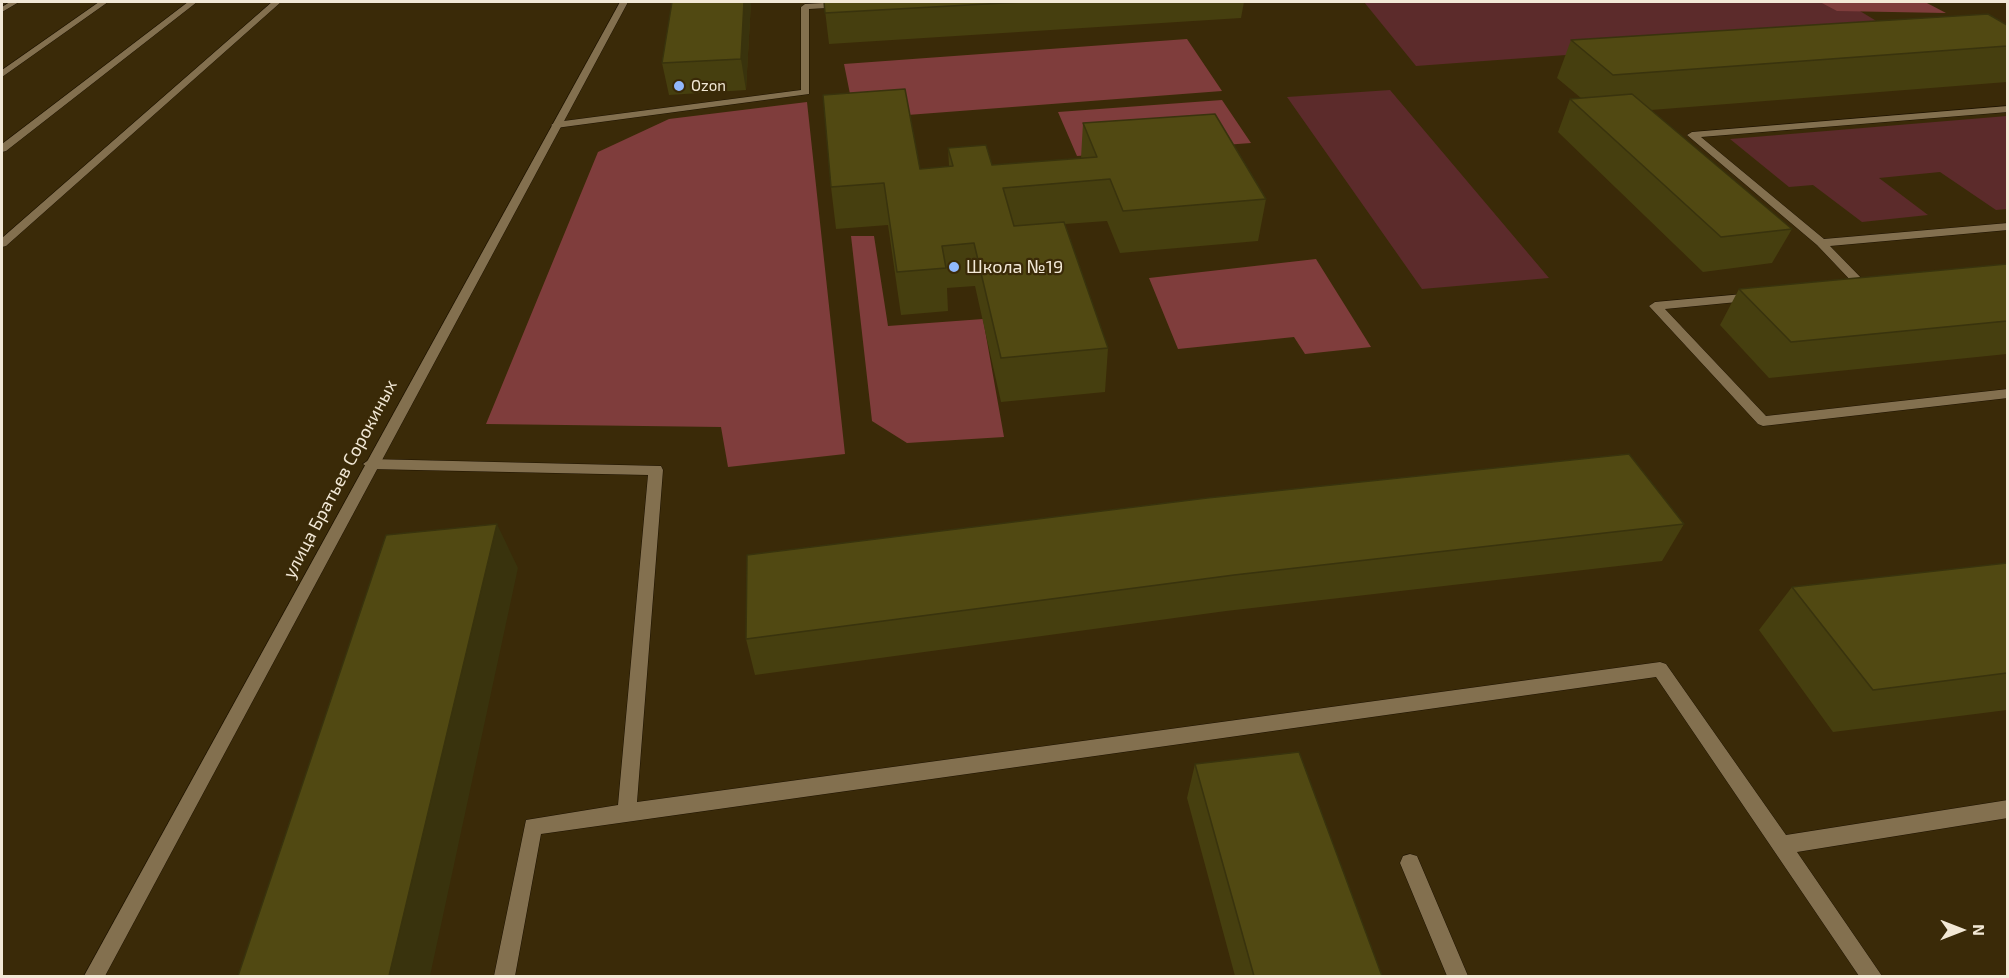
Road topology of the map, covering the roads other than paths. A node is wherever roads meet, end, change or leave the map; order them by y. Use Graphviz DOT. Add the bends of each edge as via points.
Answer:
graph roads {
  1 [pos="15,2"];
  2 [pos="104,2"];
  3 [pos="193,2"];
  4 [pos="277,2"];
  5 [pos="624,2"];
  6 [pos="804,4"];
  7 [pos="851,4"];
  8 [pos="2,10"];
  9 [pos="2,74"];
  10 [pos="2007,110"];
  11 [pos="556,125"];
  12 [pos="2,149"];
  13 [pos="2007,226"];
  14 [pos="1821,243"];
  15 [pos="2,244"];
  16 [pos="1841,289"];
  17 [pos="1762,296"];
  18 [pos="2007,393"];
  19 [pos="370,464"];
  20 [pos="2007,809"];
  21 [pos="627,812"];
  22 [pos="1781,845"];
  23 [pos="1410,863"];
  24 [pos="94,976"];
  25 [pos="504,976"];
  26 [pos="1458,976"];
  27 [pos="1871,976"];
  1 -- 8 [label="street"];
  2 -- 9 [label="street"];
  3 -- 12 [label="street"];
  4 -- 15 [label="street"];
  5 -- 11 [label="street, улица Братьев Сорокиных"];
  6 -- 7 [label="street"];
  6 -- 11 [label="street" via="806,92"];
  10 -- 14 [label="street" via="1692,135"];
  11 -- 19 [label="street, улица Братьев Сорокиных"];
  13 -- 14 [label="street"];
  14 -- 16 [label="street" via="1864,287"];
  17 -- 18 [label="street" via="1655,306 1763,421"];
  19 -- 21 [label="street" via="656,470"];
  19 -- 24 [label="street, улица Братьев Сорокиных"];
  20 -- 22 [label="street"];
  21 -- 22 [label="street" via="1660,669"];
  21 -- 25 [label="street" via="533,826"];
  22 -- 27 [label="street"];
  23 -- 26 [label="street"];
}
